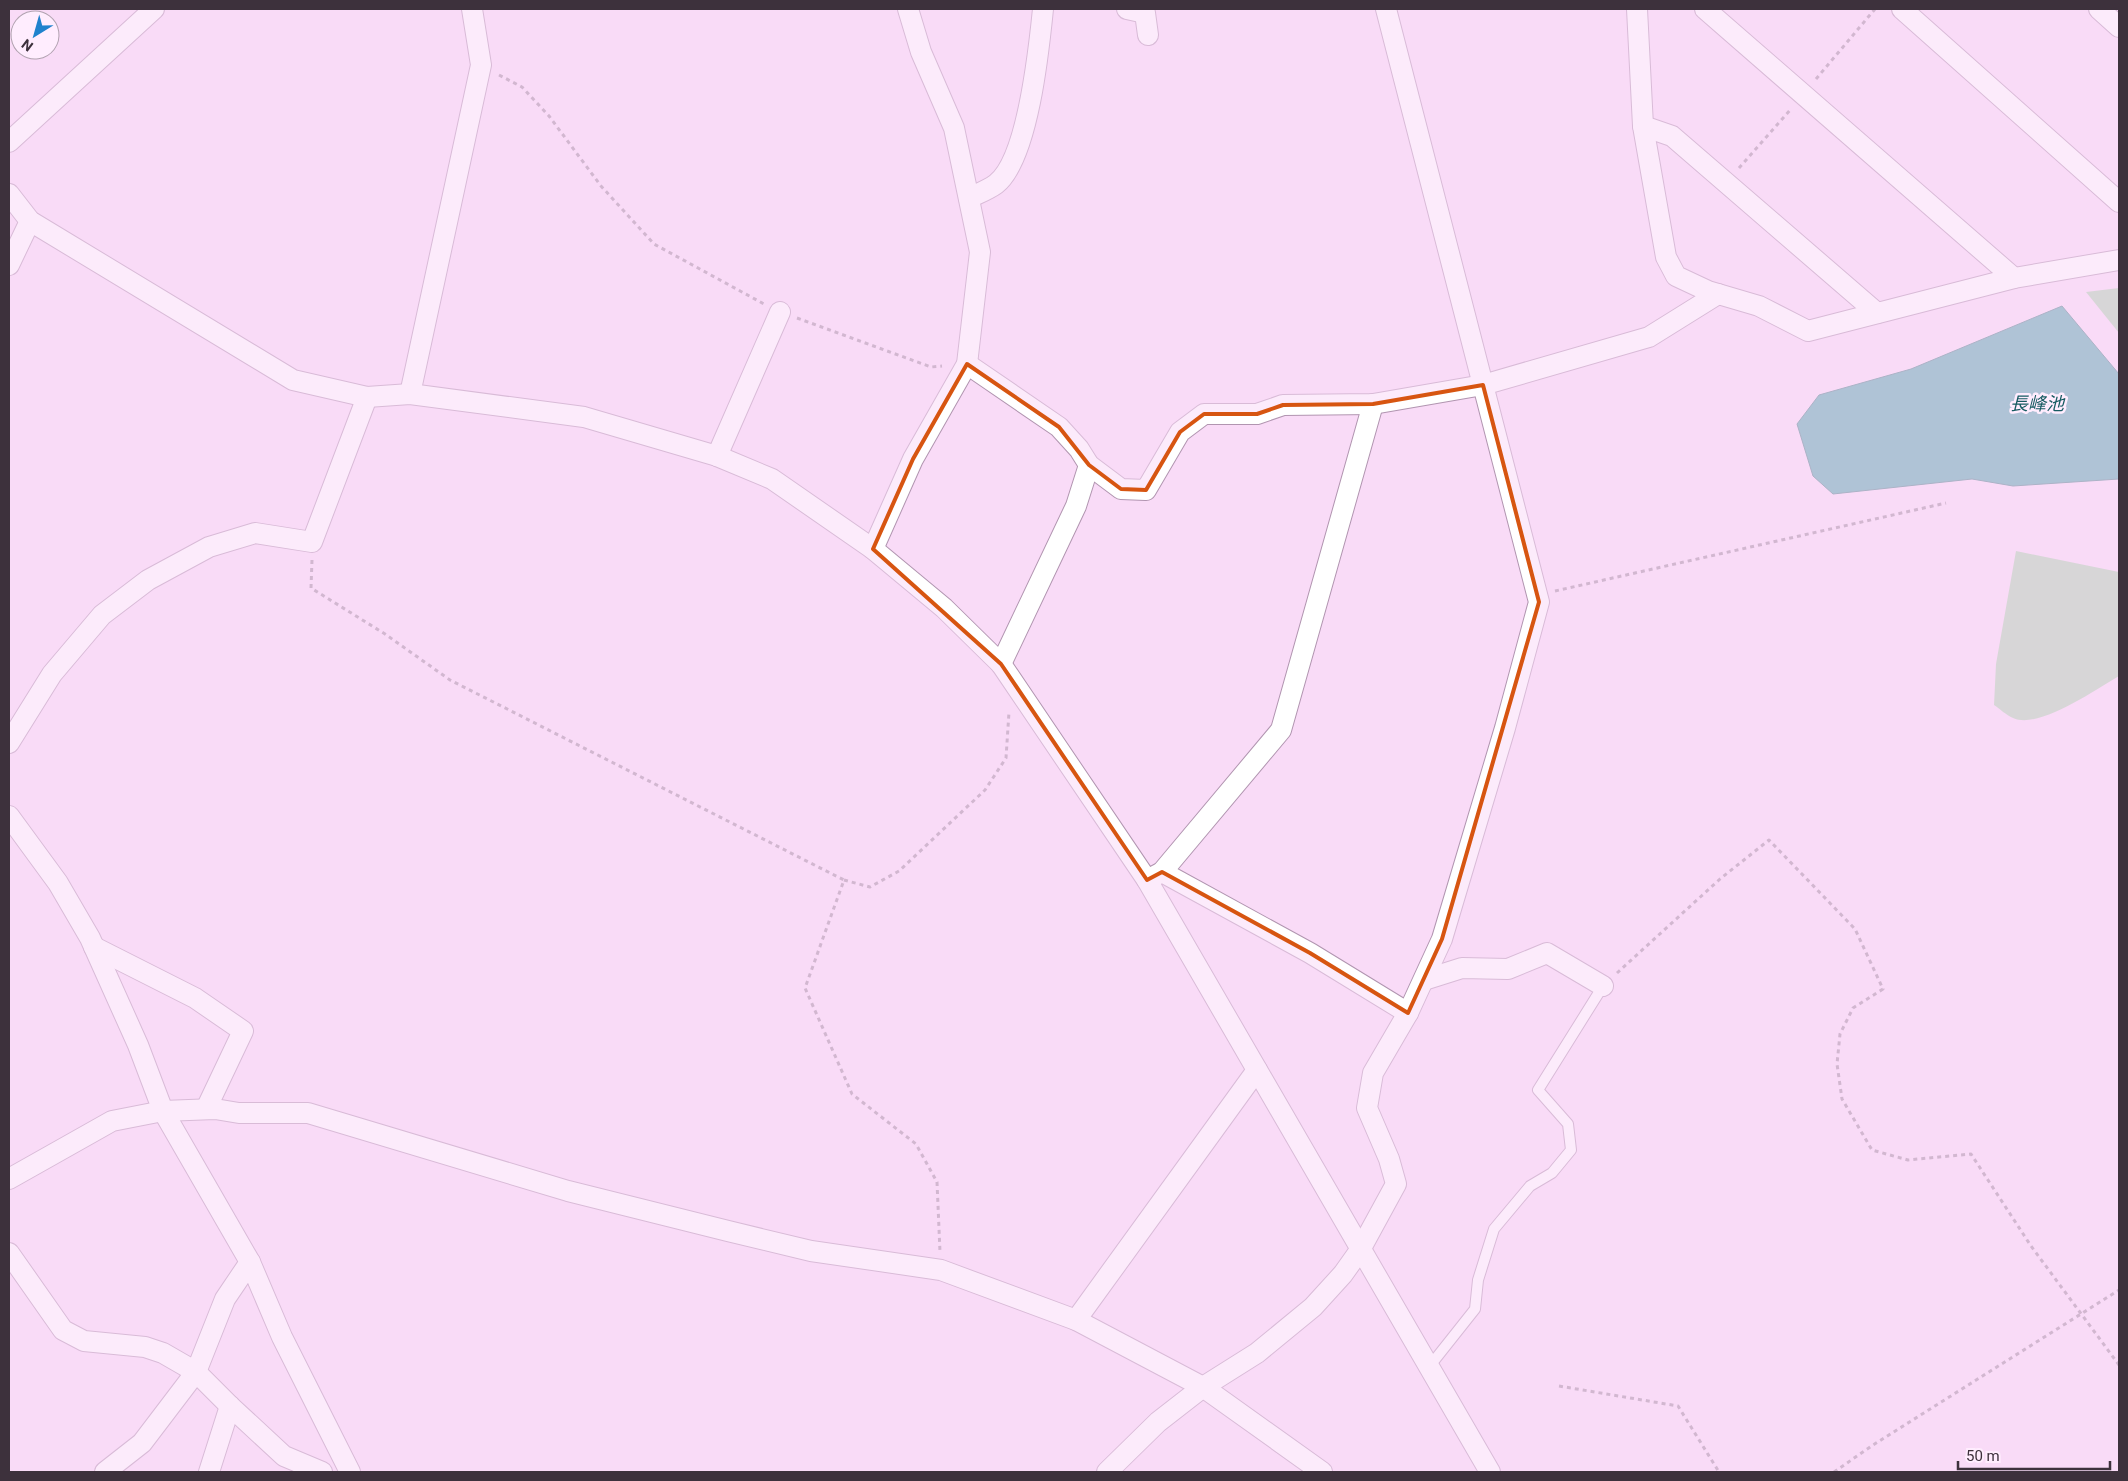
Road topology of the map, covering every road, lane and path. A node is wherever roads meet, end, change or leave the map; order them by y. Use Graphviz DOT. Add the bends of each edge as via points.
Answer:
graph roads {
  1 [pos="472,9"];
  2 [pos="908,9"];
  3 [pos="1043,9"];
  4 [pos="1128,9"];
  5 [pos="1386,9"];
  6 [pos="1637,9"];
  7 [pos="1705,9"];
  8 [pos="1875,9"];
  9 [pos="1902,9"];
  10 [pos="2098,9"];
  11 [pos="150,10"];
  12 [pos="2119,27"];
  13 [pos="1148,35"];
  14 [pos="481,65"];
  15 [pos="1803,94"];
  16 [pos="1643,126"];
  17 [pos="9,142"];
  18 [pos="1726,183"];
  19 [pos="9,194"];
  20 [pos="969,198"];
  21 [pos="2119,202"];
  22 [pos="30,221"];
  23 [pos="2119,260"];
  24 [pos="9,265"];
  25 [pos="2014,278"];
  26 [pos="1718,294"];
  27 [pos="780,312"];
  28 [pos="1877,314"];
  29 [pos="967,364"];
  30 [pos="1483,384"];
  31 [pos="410,394"];
  32 [pos="367,398"];
  33 [pos="1373,404"];
  34 [pos="717,456"];
  35 [pos="1089,465"];
  36 [pos="1946,503"];
  37 [pos="312,542"];
  38 [pos="873,549"];
  39 [pos="1538,595"];
  40 [pos="1001,664"];
  41 [pos="1014,682"];
  42 [pos="9,743"];
  43 [pos="9,816"];
  44 [pos="1155,876"];
  45 [pos="844,880"];
  46 [pos="94,947"];
  47 [pos="1424,980"];
  48 [pos="1603,986"];
  49 [pos="1408,1014"];
  50 [pos="1257,1070"];
  51 [pos="206,1109"];
  52 [pos="163,1111"];
  53 [pos="9,1179"];
  54 [pos="1360,1250"];
  55 [pos="9,1253"];
  56 [pos="250,1262"];
  57 [pos="941,1270"];
  58 [pos="2119,1290"];
  59 [pos="2083,1314"];
  60 [pos="1076,1320"];
  61 [pos="2119,1366"];
  62 [pos="1429,1367"];
  63 [pos="196,1372"];
  64 [pos="1560,1386"];
  65 [pos="1203,1387"];
  66 [pos="230,1406"];
  67 [pos="105,1472"];
  68 [pos="209,1472"];
  69 [pos="322,1472"];
  70 [pos="350,1472"];
  71 [pos="1107,1472"];
  72 [pos="1322,1472"];
  73 [pos="1490,1472"];
  74 [pos="1719,1472"];
  75 [pos="1834,1472"];
  1 -- 14 [label="street"];
  2 -- 20 [label="street" via="921,52 954,128"];
  3 -- 20 [label="street" via="1037,67 1011,165 997,184"];
  4 -- 13 [label="street" via="1145,13"];
  5 -- 30 [label="street"];
  6 -- 16 [label="street"];
  7 -- 15 [label="street"];
  8 -- 15 [label="path"];
  9 -- 21 [label="street"];
  10 -- 12 [label="street"];
  11 -- 17 [label="street"];
  14 -- 27 [label="path" via="522,86 549,116 601,186 654,244"];
  14 -- 31 [label="street"];
  15 -- 18 [label="path"];
  15 -- 25 [label="street"];
  16 -- 18 [label="street" via="1672,136"];
  16 -- 26 [label="street" via="1666,257 1676,276"];
  18 -- 28 [label="street"];
  19 -- 22 [label="street"];
  20 -- 29 [label="street" via="980,252"];
  22 -- 24 [label="street"];
  22 -- 32 [label="street" via="292,380"];
  23 -- 25 [label="street"];
  25 -- 28 [label="street"];
  26 -- 28 [label="street" via="1759,306 1808,331"];
  26 -- 30 [label="street" via="1649,338"];
  27 -- 29 [label="path" via="931,367"];
  27 -- 34 [label="street"];
  29 -- 35 [label="street" via="1059,427 1080,449"];
  29 -- 38 [label="street" via="913,459"];
  30 -- 33 [label="street"];
  30 -- 39 [label="street"];
  31 -- 32 [label="street"];
  31 -- 34 [label="street" via="584,417"];
  32 -- 37 [label="street"];
  33 -- 35 [label="street" via="1282,405 1257,414 1204,414 1180,432 1146,490 1121,489"];
  33 -- 44 [label="street" via="1281,730"];
  34 -- 38 [label="street" via="772,479"];
  35 -- 40 [label="street" via="1076,506"];
  36 -- 39 [label="path"];
  37 -- 42 [label="street" via="255,533 209,547 148,580 102,615 52,674"];
  37 -- 45 [label="path" via="311,588 450,680"];
  38 -- 40 [label="street" via="944,608"];
  39 -- 47 [label="street" via="1540,602 1505,728 1442,940"];
  40 -- 41 [label="street"];
  41 -- 44 [label="street"];
  41 -- 45 [label="path" via="1009,703 1006,758 985,790 899,871 870,886"];
  43 -- 46 [label="street" via="58,883"];
  44 -- 49 [label="street" via="1310,953"];
  44 -- 50 [label="street"];
  45 -- 57 [label="path" via="805,988 852,1094 916,1144 937,1182"];
  46 -- 51 [label="street" via="195,998 243,1031"];
  46 -- 52 [label="street" via="138,1045"];
  47 -- 48 [label="street" via="1462,968 1508,969 1547,953"];
  47 -- 49 [label="street"];
  48 -- 59 [label="path" via="1720,879 1769,840 1855,929 1884,989 1853,1008 1840,1034 1837,1064 1842,1099 1872,1150 1908,1160 1971,1154 2031,1246"];
  48 -- 62 [label="lane" via="1538,1090 1568,1124 1571,1150 1552,1173 1530,1186 1494,1229 1478,1280 1475,1308"];
  49 -- 54 [label="street" via="1373,1073 1367,1108 1396,1184"];
  50 -- 54 [label="street"];
  50 -- 60 [label="street"];
  51 -- 52 [label="street"];
  51 -- 57 [label="street" via="239,1113 308,1113 568,1191 690,1222 811,1250"];
  52 -- 53 [label="street" via="112,1121"];
  52 -- 56 [label="street"];
  54 -- 62 [label="street"];
  54 -- 65 [label="street" via="1313,1307 1257,1353"];
  55 -- 63 [label="street" via="63,1330 84,1341 163,1352"];
  56 -- 63 [label="street" via="225,1299"];
  56 -- 70 [label="street" via="282,1337"];
  57 -- 60 [label="street"];
  58 -- 59 [label="path"];
  59 -- 61 [label="path"];
  59 -- 75 [label="path"];
  60 -- 65 [label="street"];
  62 -- 73 [label="street"];
  63 -- 66 [label="street"];
  63 -- 67 [label="street" via="142,1442"];
  64 -- 74 [label="path" via="1678,1406"];
  65 -- 71 [label="street" via="1158,1422"];
  65 -- 72 [label="street"];
  66 -- 68 [label="street"];
  66 -- 69 [label="street" via="284,1456"];
}
